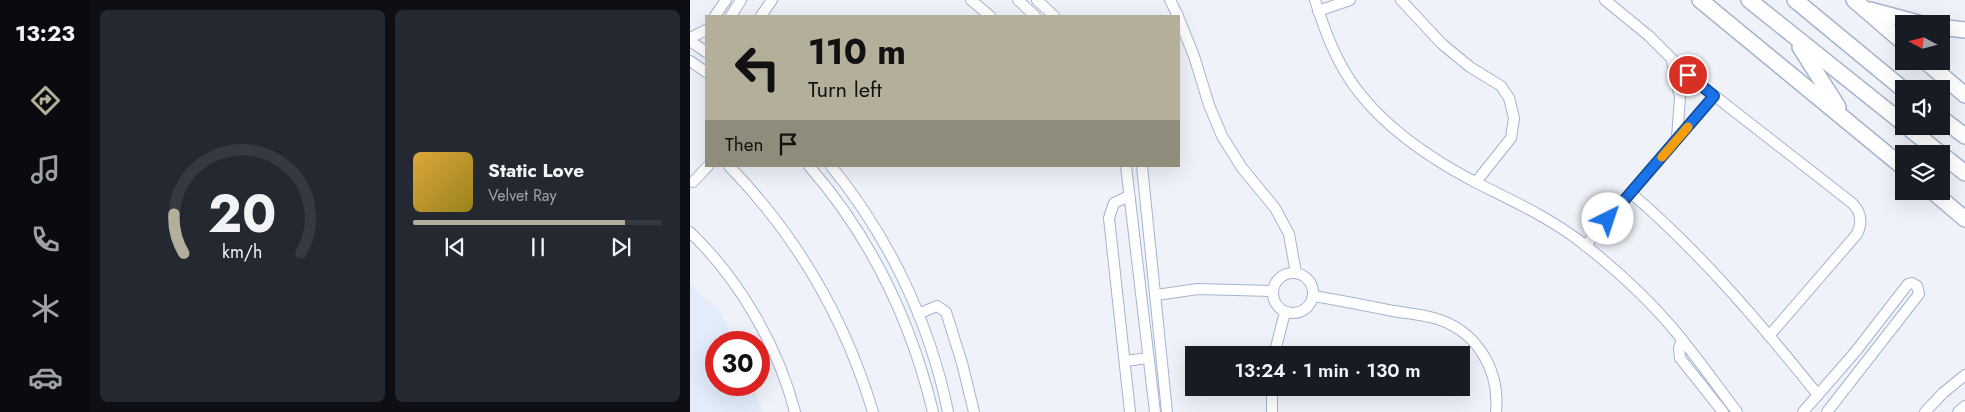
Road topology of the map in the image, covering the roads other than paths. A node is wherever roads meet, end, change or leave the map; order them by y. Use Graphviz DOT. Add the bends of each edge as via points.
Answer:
graph roads {
  1 [pos="726,0"];
  2 [pos="741,0"];
  3 [pos="772,0"];
  4 [pos="971,0"];
  5 [pos="1018,0"];
  6 [pos="1037,0"];
  7 [pos="1170,0"];
  8 [pos="1314,0"];
  9 [pos="1350,0"];
  10 [pos="1401,0"];
  11 [pos="1605,0"];
  12 [pos="1700,0"];
  13 [pos="1749,0"];
  14 [pos="1796,0"];
  15 [pos="1858,4"];
  16 [pos="1318,11"];
  17 [pos="717,15"];
  18 [pos="732,15"];
  19 [pos="762,15"];
  20 [pos="989,15"];
  21 [pos="1034,15"];
  22 [pos="1053,15"];
  23 [pos="1177,15"];
  24 [pos="1895,16"];
  25 [pos="1180,22"];
  26 [pos="1950,28"];
  27 [pos="1965,30"];
  28 [pos="705,31"];
  29 [pos="1895,35"];
  30 [pos="1794,37"];
  31 [pos="690,39"];
  32 [pos="705,51"];
  33 [pos="1672,60"];
  34 [pos="690,61"];
  35 [pos="1936,70"];
  36 [pos="705,71"];
  37 [pos="1895,82"];
  38 [pos="1965,95"];
  39 [pos="1714,96"];
  40 [pos="1895,117"];
  41 [pos="1846,119"];
  42 [pos="1950,125"];
  43 [pos="1917,135"];
  44 [pos="1965,136"];
  45 [pos="1676,140"];
  46 [pos="1930,145"];
  47 [pos="1895,160"];
  48 [pos="1950,161"];
  49 [pos="707,167"];
  50 [pos="730,167"];
  51 [pos="810,167"];
  52 [pos="846,167"];
  53 [pos="1126,167"];
  54 [pos="1142,167"];
  55 [pos="834,170"];
  56 [pos="1965,173"];
  57 [pos="693,182"];
  58 [pos="1476,182"];
  59 [pos="1631,193"];
  60 [pos="1129,196"];
  61 [pos="1943,200"];
  62 [pos="1965,219"];
  63 [pos="690,232"];
  64 [pos="1585,246"];
  65 [pos="1296,273"];
  66 [pos="1273,291"];
  67 [pos="1156,295"];
  68 [pos="1313,296"];
  69 [pos="1285,312"];
  70 [pos="918,314"];
  71 [pos="1769,336"];
  72 [pos="1682,339"];
  73 [pos="1276,346"];
  74 [pos="1148,358"];
  75 [pos="1125,361"];
  76 [pos="1965,375"];
  77 [pos="1818,395"];
  78 [pos="1272,396"];
  79 [pos="1166,400"];
  80 [pos="1965,406"];
  81 [pos="1154,407"];
  82 [pos="795,412"];
  83 [pos="873,412"];
  84 [pos="933,412"];
  85 [pos="948,412"];
  86 [pos="974,412"];
  87 [pos="1130,412"];
  88 [pos="1167,412"];
  89 [pos="1272,412"];
  90 [pos="1496,412"];
  91 [pos="1723,412"];
  92 [pos="1737,412"];
  93 [pos="1803,412"];
  94 [pos="1827,412"];
  95 [pos="1925,412"];
  96 [pos="1958,412"];
  1 -- 17 [label="street"];
  2 -- 18 [label="street"];
  3 -- 19 [label="street"];
  4 -- 20 [label="street"];
  5 -- 21 [label="street"];
  6 -- 22 [label="street"];
  7 -- 23 [label="street"];
  8 -- 16 [label="street"];
  9 -- 16 [label="street"];
  10 -- 58 [label="street" via="1442,44 1501,86 1509,98 1514,118 1511,138"];
  11 -- 33 [label="street" via="1649,36"];
  12 -- 41 [label="highway"];
  13 -- 30 [label="highway"];
  14 -- 37 [label="highway"];
  15 -- 24 [label="highway"];
  15 -- 29 [label="highway"];
  16 -- 58 [label="street" via="1341,65 1375,109 1421,149"];
  25 -- 65 [label="street" via="1222,136 1242,168 1275,208 1289,234"];
  26 -- 27 [label="highway"];
  28 -- 31 [label="street"];
  30 -- 40 [label="highway"];
  30 -- 41 [label="highway"];
  31 -- 32 [label="street"];
  33 -- 39 [label="street"];
  33 -- 45 [label="street" via="1680,97"];
  34 -- 36 [label="street"];
  35 -- 38 [label="highway"];
  39 -- 45 [label="street"];
  39 -- 71 [label="street" via="1852,202 1860,214 1857,234"];
  41 -- 47 [label="highway"];
  42 -- 44 [label="highway"];
  43 -- 46 [label="highway"];
  45 -- 59 [label="street"];
  48 -- 56 [label="highway"];
  49 -- 57 [label="street"];
  50 -- 83 [label="street" via="772,214 816,278 851,349"];
  51 -- 84 [label="street" via="842,208 881,272 912,341"];
  52 -- 55 [label="street"];
  53 -- 60 [label="street"];
  54 -- 67 [label="street"];
  55 -- 70 [label="street" via="882,241"];
  58 -- 64 [label="street" via="1540,214"];
  59 -- 64 [label="street"];
  59 -- 71 [label="street" via="1710,268"];
  60 -- 74 [label="street"];
  60 -- 75 [label="street" via="1118,200 1109,212"];
  61 -- 62 [label="highway"];
  63 -- 82 [label="street" via="732,282 756,320 777,362"];
  64 -- 72 [label="street" via="1646,299"];
  65 -- 66 [label="street" via="1281,277"];
  65 -- 68 [label="street" via="1309,281"];
  66 -- 67 [label="street" via="1198,289"];
  66 -- 69 [label="street" via="1274,301"];
  67 -- 79 [label="street"];
  68 -- 69 [label="street" via="1305,309"];
  68 -- 90 [label="street" via="1434,318 1462,331 1484,354 1491,368 1496,384"];
  69 -- 73 [label="street"];
  70 -- 85 [label="street"];
  70 -- 86 [label="street" via="937,306 946,312"];
  71 -- 77 [label="street"];
  72 -- 91 [label="street" via="1680,358"];
  72 -- 92 [label="street"];
  74 -- 75 [label="street"];
  74 -- 81 [label="street"];
  75 -- 87 [label="street"];
  76 -- 95 [label="street"];
  77 -- 93 [label="street"];
  77 -- 94 [label="street" via="1908,284 1917,286 1919,294"];
  78 -- 89 [label="street"];
  79 -- 81 [label="street"];
  79 -- 88 [label="street"];
  80 -- 96 [label="street"];
}
